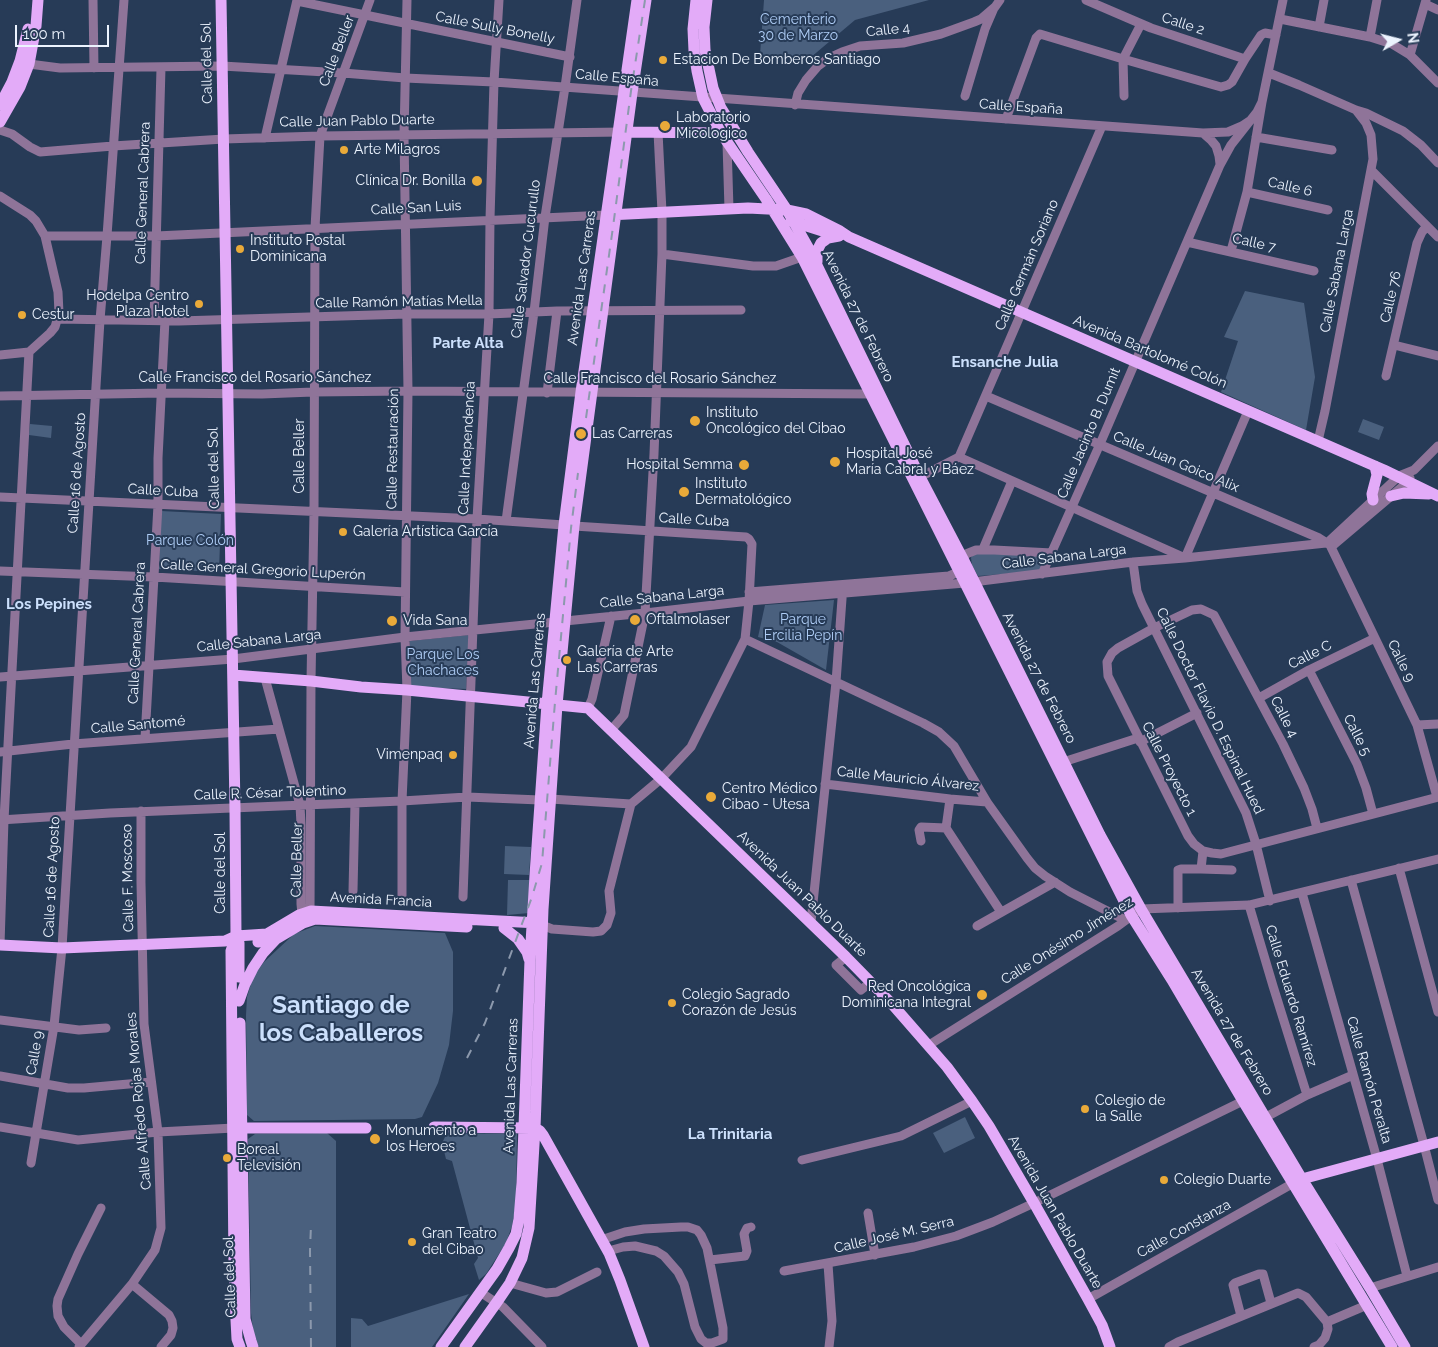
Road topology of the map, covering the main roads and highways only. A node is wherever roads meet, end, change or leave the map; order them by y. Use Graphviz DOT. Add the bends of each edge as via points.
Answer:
graph roads {
  1 [pos="31,0"];
  2 [pos="38,0"];
  3 [pos="221,0"];
  4 [pos="637,0"];
  5 [pos="646,0"];
  6 [pos="696,0"];
  7 [pos="707,0"];
  8 [pos="628,93"];
  9 [pos="0,104"];
  10 [pos="0,122"];
  11 [pos="622,132"];
  12 [pos="724,138"];
  13 [pos="759,188"];
  14 [pos="748,208"];
  15 [pos="772,208"];
  16 [pos="787,210"];
  17 [pos="611,215"];
  18 [pos="779,220"];
  19 [pos="793,221"];
  20 [pos="844,237"];
  21 [pos="819,269"];
  22 [pos="875,394"];
  23 [pos="1375,466"];
  24 [pos="1435,495"];
  25 [pos="1391,496"];
  26 [pos="1373,500"];
  27 [pos="969,583"];
  28 [pos="233,675"];
  29 [pos="552,704"];
  30 [pos="1132,915"];
  31 [pos="307,917"];
  32 [pos="537,926"];
  33 [pos="504,928"];
  34 [pos="276,939"];
  35 [pos="233,941"];
  36 [pos="0,945"];
  37 [pos="530,960"];
  38 [pos="239,1001"];
  39 [pos="238,1128"];
  40 [pos="366,1128"];
  41 [pos="434,1128"];
  42 [pos="530,1128"];
  43 [pos="1438,1142"];
  44 [pos="1297,1181"];
  45 [pos="239,1267"];
  46 [pos="240,1347"];
  47 [pos="253,1347"];
  48 [pos="441,1347"];
  49 [pos="464,1347"];
  50 [pos="644,1347"];
  51 [pos="1110,1347"];
  52 [pos="1392,1347"];
  53 [pos="1405,1347"];
  1 -- 9 [label="main road" via="20,62"];
  2 -- 10 [label="main road" via="30,64"];
  3 -- 28 [label="main road, Calle del Sol"];
  4 -- 8 [label="main road, Avenida Las Carreras"];
  5 -- 8 [label="main road, Avenida Las Carreras"];
  6 -- 12 [label="main road, Avenida 27 de Febrero" via="694,51 703,98"];
  7 -- 16 [label="main road, Avenida 27 de Febrero" via="704,50 716,99"];
  8 -- 11 [label="main road, Avenida Las Carreras"];
  11 -- 12 [label="main road, Calle Juan Pablo Duarte"];
  11 -- 17 [label="main road, Avenida Las Carreras"];
  12 -- 13 [label="main road, Avenida 27 de Febrero"];
  13 -- 14 [label="main road" via="754,206"];
  13 -- 15 [label="main road, Avenida 27 de Febrero"];
  14 -- 15 [label="main road, Calle San Luis"];
  14 -- 17 [label="main road, Calle San Luis"];
  15 -- 16 [label="main road, Calle San Luis"];
  15 -- 18 [label="main road, Avenida 27 de Febrero"];
  16 -- 19 [label="main road, Avenida 27 de Febrero"];
  16 -- 20 [label="main road, Avenida Bartolomé Colón" via="806,214 840,231"];
  17 -- 29 [label="main road, Avenida Las Carreras" via="569,525"];
  18 -- 19 [label="main road, Avenida Bartolomé Colón"];
  18 -- 22 [label="main road, Avenida 27 de Febrero"];
  19 -- 20 [label="main road, Avenida Bartolomé Colón"];
  19 -- 21 [label="main road, Avenida 27 de Febrero"];
  20 -- 21 [label="main road" via="832,237 817,248"];
  20 -- 23 [label="main road, Avenida Bartolomé Colón"];
  21 -- 22 [label="main road, Avenida 27 de Febrero"];
  22 -- 27 [label="main road, Avenida 27 de Febrero" via="959,571"];
  22 -- 27 [label="main road, Avenida 27 de Febrero" via="962,558"];
  23 -- 24 [label="main road, Avenida Bartolomé Colón" via="1407,476"];
  23 -- 26 [label="main road"];
  24 -- 25 [label="main road" via="1404,493"];
  27 -- 30 [label="main road, Avenida 27 de Febrero"];
  28 -- 29 [label="main road"];
  28 -- 35 [label="main road, Calle del Sol"];
  29 -- 32 [label="main road, Avenida Las Carreras"];
  29 -- 51 [label="main road, Avenida Juan Pablo Duarte" via="588,708 612,729 811,922 929,1045 989,1126 1088,1299"];
  30 -- 44 [label="main road, Avenida 27 de Febrero" via="1243,1101"];
  30 -- 44 [label="main road, Avenida 27 de Febrero" via="1266,1117"];
  31 -- 32 [label="main road, Avenida Francia"];
  31 -- 33 [label="main road, Avenida Francia"];
  31 -- 34 [label="main road"];
  31 -- 35 [label="main road" via="267,934"];
  32 -- 33 [label="main road, Avenida Francia"];
  32 -- 37 [label="main road, Avenida Las Carreras"];
  32 -- 42 [label="main road, Avenida Las Carreras"];
  33 -- 37 [label="main road" via="522,944"];
  34 -- 35 [label="main road"];
  34 -- 38 [label="main road" via="252,968"];
  35 -- 36 [label="main road" via="62,948"];
  35 -- 38 [label="main road, Calle del Sol"];
  35 -- 39 [label="main road, Calle del Sol"];
  37 -- 42 [label="main road, Avenida Las Carreras"];
  38 -- 39 [label="main road, Calle del Sol"];
  39 -- 40 [label="main road"];
  39 -- 45 [label="main road, Calle del Sol"];
  41 -- 42 [label="main road"];
  42 -- 48 [label="main road, Avenida Las Carreras" via="516,1234"];
  42 -- 49 [label="main road, Avenida Las Carreras" via="529,1228 522,1258 497,1302"];
  42 -- 50 [label="main road" via="543,1135 609,1253"];
  43 -- 44 [label="main road"];
  44 -- 52 [label="main road, Avenida 27 de Febrero"];
  44 -- 53 [label="main road, Avenida 27 de Febrero" via="1370,1288"];
  45 -- 46 [label="main road, Calle del Sol" via="236,1320"];
  45 -- 47 [label="main road, Calle del Sol" via="245,1319"];
}
